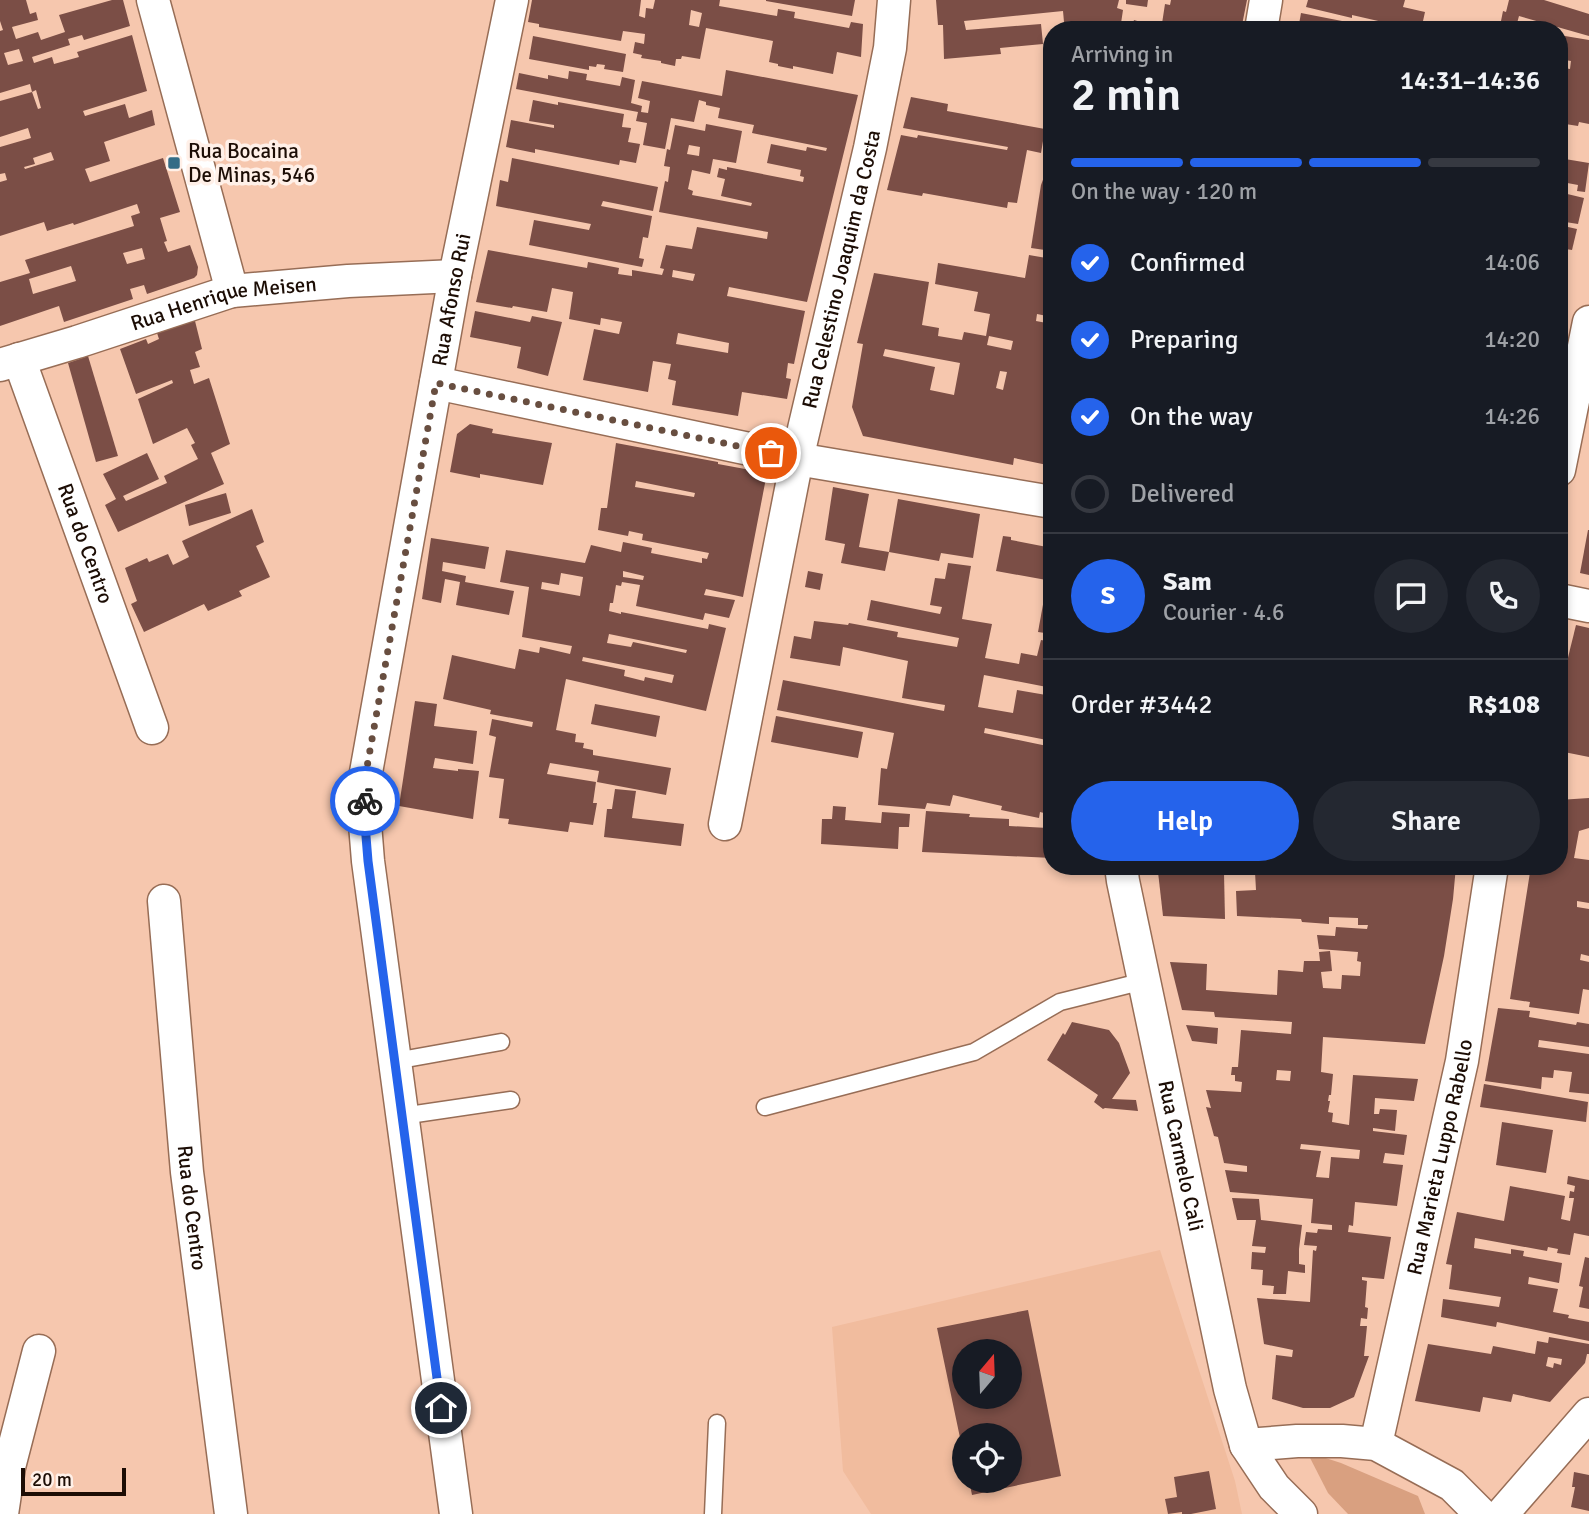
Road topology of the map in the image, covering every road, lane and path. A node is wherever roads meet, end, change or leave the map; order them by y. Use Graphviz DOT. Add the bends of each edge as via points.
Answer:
graph roads {
  1 [pos="153,0"];
  2 [pos="512,0"];
  3 [pos="894,0"];
  4 [pos="1266,0"];
  5 [pos="1262,21"];
  6 [pos="455,276"];
  7 [pos="232,291"];
  8 [pos="1589,322"];
  9 [pos="9,362"];
  10 [pos="436,383"];
  11 [pos="1568,426"];
  12 [pos="797,459"];
  13 [pos="1043,500"];
  14 [pos="1568,602"];
  15 [pos="1589,606"];
  16 [pos="152,728"];
  17 [pos="725,824"];
  18 [pos="1122,875"];
  19 [pos="1491,875"];
  20 [pos="164,901"];
  21 [pos="1144,981"];
  22 [pos="502,1042"];
  23 [pos="395,1060"];
  24 [pos="511,1101"];
  25 [pos="765,1107"];
  26 [pos="402,1116"];
  27 [pos="39,1351"];
  28 [pos="1589,1414"];
  29 [pos="717,1423"];
  30 [pos="1376,1444"];
  31 [pos="1246,1445"];
  32 [pos="2,1514"];
  33 [pos="231,1514"];
  34 [pos="456,1514"];
  35 [pos="713,1514"];
  36 [pos="1301,1514"];
  37 [pos="1481,1514"];
  38 [pos="1502,1514"];
  1 -- 7 [label="street"];
  2 -- 6 [label="street, Rua Afonso Rui"];
  3 -- 12 [label="street, Rua Celestino Joaquim da Costa" via="890,48 870,148"];
  4 -- 5 [label="street"];
  6 -- 7 [label="street, Rua Henrique Meisen"];
  6 -- 10 [label="street, Rua Afonso Rui"];
  7 -- 9 [label="street, Rua Henrique Meisen"];
  8 -- 11 [label="street"];
  9 -- 16 [label="street, Rua do Centro"];
  10 -- 12 [label="street"];
  10 -- 23 [label="street, Rua Afonso Rui" via="365,778 368,861"];
  12 -- 13 [label="street"];
  12 -- 17 [label="street, Rua Celestino Joaquim da Costa"];
  14 -- 15 [label="street"];
  18 -- 21 [label="street, Rua Carmelo Cali"];
  19 -- 30 [label="street, Rua Marieta Luppo Rabello" via="1462,1061"];
  20 -- 33 [label="street, Rua do Centro" via="187,1172"];
  21 -- 25 [label="lane" via="1060,1002 974,1052"];
  21 -- 31 [label="street, Rua Carmelo Cali" via="1230,1389"];
  22 -- 23 [label="lane"];
  23 -- 26 [label="street, Rua Afonso Rui"];
  24 -- 26 [label="lane"];
  26 -- 34 [label="street, Rua Afonso Rui"];
  27 -- 32 [label="street" via="9,1467"];
  28 -- 38 [label="street"];
  29 -- 35 [label="lane"];
  30 -- 31 [label="street"];
  30 -- 37 [label="street" via="1452,1485"];
  31 -- 36 [label="street, Rua Carmelo Cali" via="1274,1487"];
}
